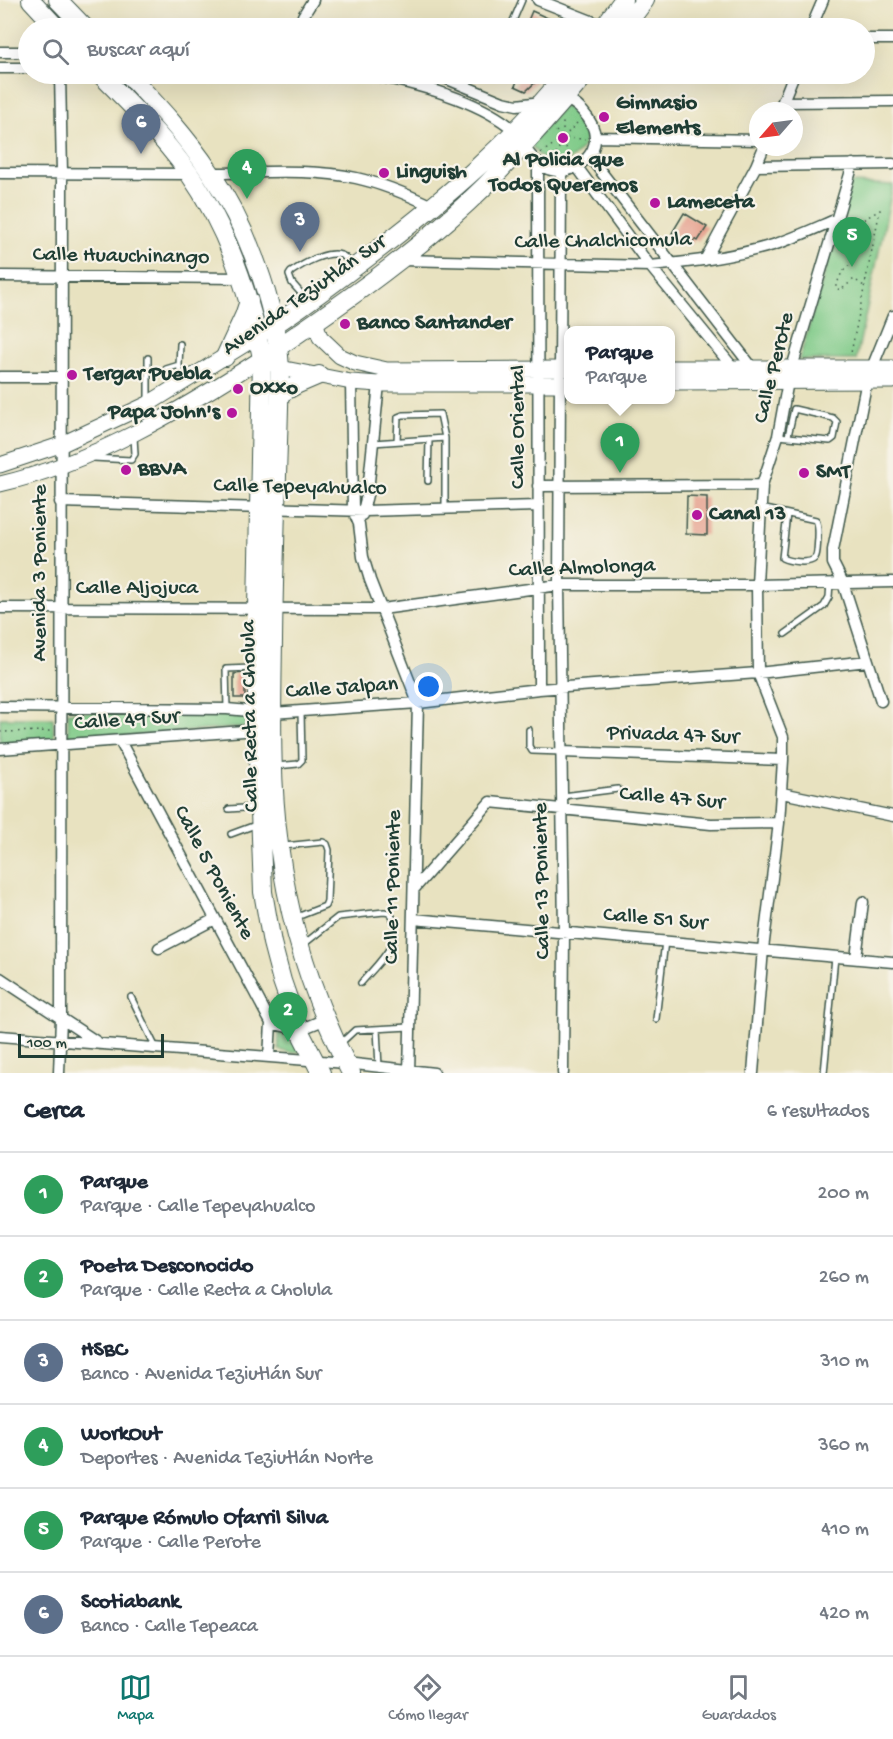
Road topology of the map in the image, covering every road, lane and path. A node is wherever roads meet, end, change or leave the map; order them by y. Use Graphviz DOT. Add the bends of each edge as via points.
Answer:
graph roads {
  1 [pos="31,0"];
  2 [pos="58,0"];
  3 [pos="313,0"];
  4 [pos="522,0"];
  5 [pos="538,0"];
  6 [pos="623,0"];
  7 [pos="645,0"];
  8 [pos="823,0"];
  9 [pos="48,18"];
  10 [pos="75,18"];
  11 [pos="302,18"];
  12 [pos="514,18"];
  13 [pos="581,18"];
  14 [pos="611,18"];
  15 [pos="632,18"];
  16 [pos="815,18"];
  17 [pos="875,39"];
  18 [pos="893,39"];
  19 [pos="0,52"];
  20 [pos="18,52"];
  21 [pos="0,68"];
  22 [pos="18,68"];
  23 [pos="60,84"];
  24 [pos="110,84"];
  25 [pos="137,84"];
  26 [pos="411,84"];
  27 [pos="450,84"];
  28 [pos="464,84"];
  29 [pos="558,84"];
  30 [pos="577,84"];
  31 [pos="790,84"];
  32 [pos="445,95"];
  33 [pos="564,99"];
  34 [pos="544,101"];
  35 [pos="893,101"];
  36 [pos="783,102"];
  37 [pos="803,105"];
  38 [pos="582,118"];
  39 [pos="595,137"];
  40 [pos="519,138"];
  41 [pos="562,138"];
  42 [pos="749,140"];
  43 [pos="584,145"];
  44 [pos="589,156"];
  45 [pos="760,156"];
  46 [pos="538,160"];
  47 [pos="577,161"];
  48 [pos="892,162"];
  49 [pos="853,164"];
  50 [pos="756,166"];
  51 [pos="557,167"];
  52 [pos="0,173"];
  53 [pos="62,173"];
  54 [pos="211,173"];
  55 [pos="189,174"];
  56 [pos="434,207"];
  57 [pos="837,219"];
  58 [pos="863,220"];
  59 [pos="399,260"];
  60 [pos="705,260"];
  61 [pos="538,263"];
  62 [pos="560,263"];
  63 [pos="672,264"];
  64 [pos="650,266"];
  65 [pos="355,267"];
  66 [pos="0,276"];
  67 [pos="61,276"];
  68 [pos="242,278"];
  69 [pos="865,286"];
  70 [pos="265,291"];
  71 [pos="249,301"];
  72 [pos="303,305"];
  73 [pos="893,316"];
  74 [pos="315,321"];
  75 [pos="274,325"];
  76 [pos="258,336"];
  77 [pos="180,344"];
  78 [pos="279,347"];
  79 [pos="851,353"];
  80 [pos="225,357"];
  81 [pos="148,358"];
  82 [pos="262,358"];
  83 [pos="180,365"];
  84 [pos="280,368"];
  85 [pos="675,368"];
  86 [pos="734,368"];
  87 [pos="893,368"];
  88 [pos="166,369"];
  89 [pos="387,369"];
  90 [pos="869,374"];
  91 [pos="320,375"];
  92 [pos="749,375"];
  93 [pos="790,375"];
  94 [pos="538,376"];
  95 [pos="564,376"];
  96 [pos="0,377"];
  97 [pos="61,377"];
  98 [pos="893,381"];
  99 [pos="351,382"];
  100 [pos="675,382"];
  101 [pos="184,384"];
  102 [pos="379,384"];
  103 [pos="279,394"];
  104 [pos="148,404"];
  105 [pos="134,432"];
  106 [pos="783,436"];
  107 [pos="444,438"];
  108 [pos="429,439"];
  109 [pos="397,441"];
  110 [pos="373,443"];
  111 [pos="60,445"];
  112 [pos="81,457"];
  113 [pos="0,465"];
  114 [pos="61,465"];
  115 [pos="428,481"];
  116 [pos="0,484"];
  117 [pos="762,485"];
  118 [pos="538,486"];
  119 [pos="559,486"];
  120 [pos="60,502"];
  121 [pos="538,506"];
  122 [pos="267,507"];
  123 [pos="445,508"];
  124 [pos="761,508"];
  125 [pos="353,510"];
  126 [pos="365,510"];
  127 [pos="787,514"];
  128 [pos="358,524"];
  129 [pos="893,582"];
  130 [pos="830,583"];
  131 [pos="843,583"];
  132 [pos="559,585"];
  133 [pos="757,585"];
  134 [pos="538,587"];
  135 [pos="0,608"];
  136 [pos="61,608"];
  137 [pos="265,609"];
  138 [pos="382,609"];
  139 [pos="785,634"];
  140 [pos="868,661"];
  141 [pos="257,668"];
  142 [pos="758,673"];
  143 [pos="560,688"];
  144 [pos="538,689"];
  145 [pos="880,701"];
  146 [pos="418,703"];
  147 [pos="0,707"];
  148 [pos="60,707"];
  149 [pos="227,710"];
  150 [pos="301,711"];
  151 [pos="265,712"];
  152 [pos="60,730"];
  153 [pos="257,730"];
  154 [pos="530,730"];
  155 [pos="0,732"];
  156 [pos="120,741"];
  157 [pos="60,745"];
  158 [pos="0,749"];
  159 [pos="562,752"];
  160 [pos="783,760"];
  161 [pos="274,766"];
  162 [pos="618,789"];
  163 [pos="782,793"];
  164 [pos="561,796"];
  165 [pos="561,808"];
  166 [pos="230,809"];
  167 [pos="260,816"];
  168 [pos="893,816"];
  169 [pos="780,823"];
  170 [pos="231,834"];
  171 [pos="279,846"];
  172 [pos="414,889"];
  173 [pos="863,902"];
  174 [pos="215,919"];
  175 [pos="292,919"];
  176 [pos="413,919"];
  177 [pos="564,932"];
  178 [pos="665,941"];
  179 [pos="300,947"];
  180 [pos="159,948"];
  181 [pos="763,949"];
  182 [pos="835,955"];
  183 [pos="856,958"];
  184 [pos="893,962"];
  185 [pos="0,978"];
  186 [pos="361,983"];
  187 [pos="131,997"];
  188 [pos="61,1018"];
  189 [pos="326,1019"];
  190 [pos="656,1019"];
  191 [pos="271,1023"];
  192 [pos="410,1027"];
  193 [pos="377,1029"];
  194 [pos="299,1030"];
  195 [pos="0,1036"];
  196 [pos="59,1041"];
  197 [pos="101,1044"];
  198 [pos="338,1047"];
  199 [pos="156,1048"];
  200 [pos="269,1057"];
  201 [pos="318,1067"];
  202 [pos="379,1067"];
  203 [pos="349,1068"];
  204 [pos="409,1071"];
  205 [pos="59,1073"];
  206 [pos="434,1073"];
  207 [pos="563,1073"];
  208 [pos="753,1073"];
  209 [pos="824,1073"];
  1 -- 9 [label="main road"];
  2 -- 10 [label="main road"];
  3 -- 11 [label="street"];
  4 -- 12 [label="lane"];
  5 -- 13 [label="street"];
  6 -- 14 [label="main road"];
  7 -- 15 [label="main road"];
  8 -- 16 [label="street"];
  17 -- 18 [label="street"];
  19 -- 20 [label="street"];
  21 -- 22 [label="street"];
  23 -- 53 [label="street, Avenida 3 Poniente"];
  24 -- 55 [label="main road, Calle Recta a Cholula"];
  25 -- 54 [label="main road, Calle Recta a Cholula"];
  26 -- 32 [label="street"];
  27 -- 32 [label="street"];
  28 -- 34 [label="street" via="510,104"];
  29 -- 34 [label="main road, Avenida Teziutlán Sur"];
  30 -- 33 [label="main road, Avenida Teziutlán Sur"];
  31 -- 36 [label="street"];
  32 -- 40 [label="street" via="496,118"];
  33 -- 34 [label="street"];
  33 -- 39 [label="street" via="587,117"];
  33 -- 40 [label="main road, Avenida Teziutlán Sur"];
  34 -- 40 [label="main road, Avenida Teziutlán Sur"];
  35 -- 37 [label="street"];
  38 -- 41 [label="path"];
  39 -- 42 [label="street"];
  39 -- 44 [label="street"];
  40 -- 46 [label="street"];
  40 -- 56 [label="main road, Avenida Teziutlán Sur"];
  40 -- 59 [label="main road, Avenida Teziutlán Sur" via="484,186"];
  41 -- 43 [label="path" via="586,139"];
  41 -- 46 [label="path"];
  41 -- 47 [label="path" via="570,160"];
  41 -- 51 [label="path"];
  44 -- 47 [label="street"];
  44 -- 63 [label="street"];
  45 -- 50 [label="street"];
  46 -- 51 [label="street" via="551,170"];
  46 -- 61 [label="street, Calle Oriental"];
  47 -- 51 [label="street"];
  47 -- 64 [label="street"];
  48 -- 49 [label="street"];
  49 -- 50 [label="street"];
  49 -- 57 [label="street, Calle Perote"];
  50 -- 60 [label="street"];
  51 -- 62 [label="street, Calle Oriental"];
  52 -- 53 [label="street"];
  53 -- 55 [label="street"];
  53 -- 67 [label="street, Avenida 3 Poniente"];
  54 -- 55 [label="street"];
  54 -- 56 [label="street" via="355,177"];
  54 -- 70 [label="main road, Calle Recta a Cholula" via="245,236"];
  55 -- 68 [label="main road, Calle Recta a Cholula"];
  56 -- 65 [label="main road, Avenida Teziutlán Sur"];
  57 -- 58 [label="path"];
  57 -- 60 [label="street, Calle Chalchicomula" via="776,244"];
  57 -- 93 [label="street, Calle Perote"];
  58 -- 69 [label="path" via="880,210"];
  58 -- 69 [label="path" via="861,243 835,288 841,290 854,279"];
  59 -- 61 [label="street, Calle Chalchicomula"];
  59 -- 74 [label="main road, Avenida Teziutlán Sur"];
  60 -- 63 [label="street, Calle Chalchicomula"];
  61 -- 62 [label="street, Calle Chalchicomula"];
  61 -- 94 [label="street, Calle Oriental"];
  62 -- 64 [label="street, Calle Chalchicomula"];
  62 -- 95 [label="street, Calle Oriental"];
  63 -- 64 [label="street, Calle Chalchicomula"];
  63 -- 92 [label="street"];
  64 -- 86 [label="street"];
  65 -- 72 [label="main road, Avenida Teziutlán Sur"];
  65 -- 72 [label="lane" via="345,257 334,254 291,272"];
  66 -- 67 [label="street, Calle Huauchinango"];
  67 -- 68 [label="street, Calle Huauchinango"];
  67 -- 97 [label="street, Avenida 3 Poniente"];
  68 -- 71 [label="main road, Calle Recta a Cholula"];
  69 -- 79 [label="path"];
  70 -- 72 [label="main road" via="274,298"];
  70 -- 75 [label="main road, Calle Recta a Cholula"];
  71 -- 76 [label="main road, Calle Recta a Cholula"];
  71 -- 80 [label="main road"];
  72 -- 75 [label="main road, Avenida Teziutlán Sur"];
  73 -- 90 [label="street"];
  74 -- 78 [label="main road, Avenida Teziutlán Sur"];
  74 -- 89 [label="main road" via="320,337 340,356"];
  75 -- 76 [label="main road, Avenida Teziutlán Sur"];
  75 -- 78 [label="main road, Calle Recta a Cholula"];
  76 -- 80 [label="main road, Avenida Teziutlán Sur"];
  76 -- 82 [label="main road, Calle Recta a Cholula"];
  77 -- 83 [label="lane"];
  78 -- 82 [label="main road, Avenida Teziutlán Sur"];
  78 -- 84 [label="main road, Calle Recta a Cholula"];
  80 -- 101 [label="main road, Avenida Teziutlán Sur"];
  81 -- 104 [label="lane"];
  82 -- 84 [label="main road"];
  82 -- 105 [label="main road, Avenida Teziutlán Sur" via="207,394"];
  82 -- 122 [label="main road, Calle Recta a Cholula"];
  83 -- 88 [label="lane"];
  83 -- 101 [label="lane"];
  84 -- 91 [label="main road"];
  84 -- 103 [label="main road, Calle Recta a Cholula"];
  85 -- 86 [label="main road"];
  86 -- 92 [label="main road"];
  87 -- 90 [label="main road"];
  89 -- 94 [label="main road"];
  89 -- 102 [label="street"];
  90 -- 93 [label="main road"];
  90 -- 98 [label="main road"];
  90 -- 131 [label="street" via="833,550 833,563"];
  91 -- 99 [label="main road"];
  91 -- 103 [label="main road"];
  92 -- 93 [label="main road"];
  92 -- 93 [label="main road" via="763,381"];
  92 -- 100 [label="main road"];
  93 -- 106 [label="street, Calle Perote"];
  94 -- 95 [label="main road"];
  94 -- 102 [label="main road"];
  94 -- 118 [label="street, Calle Oriental"];
  95 -- 119 [label="street, Calle Oriental"];
  96 -- 97 [label="street"];
  97 -- 111 [label="street, Avenida 3 Poniente"];
  99 -- 102 [label="main road"];
  99 -- 125 [label="street"];
  101 -- 104 [label="main road, Avenida Teziutlán Sur"];
  102 -- 110 [label="street"];
  103 -- 122 [label="main road, Calle Recta a Cholula"];
  104 -- 111 [label="main road, Avenida Teziutlán Sur"];
  105 -- 112 [label="main road, Avenida Teziutlán Sur"];
  105 -- 112 [label="lane" via="135,454 131,460"];
  106 -- 106 [label="lane" via="830,441 837,422 794,410"];
  106 -- 117 [label="street, Calle Perote"];
  107 -- 108 [label="lane"];
  107 -- 109 [label="lane" via="440,414 403,415 398,417"];
  107 -- 123 [label="lane"];
  108 -- 109 [label="lane"];
  108 -- 115 [label="lane"];
  109 -- 110 [label="lane"];
  110 -- 126 [label="street"];
  111 -- 113 [label="main road, Avenida Teziutlán Sur"];
  111 -- 114 [label="street, Avenida 3 Poniente"];
  112 -- 114 [label="main road, Avenida Teziutlán Sur"];
  114 -- 116 [label="main road, Avenida Teziutlán Sur"];
  114 -- 120 [label="street, Avenida 3 Poniente"];
  117 -- 119 [label="street"];
  117 -- 124 [label="street, Calle Perote"];
  118 -- 119 [label="street"];
  118 -- 121 [label="street, Calle Oriental"];
  119 -- 132 [label="street, Calle Oriental"];
  120 -- 122 [label="street, Calle Tepeyahualco"];
  120 -- 136 [label="street, Avenida 3 Poniente"];
  121 -- 123 [label="street, Calle Tepeyahualco"];
  121 -- 134 [label="street, Calle Oriental"];
  122 -- 125 [label="street, Calle Tepeyahualco"];
  122 -- 137 [label="main road, Calle Recta a Cholula"];
  123 -- 126 [label="street, Calle Tepeyahualco"];
  124 -- 127 [label="lane"];
  124 -- 133 [label="street, Calle Perote"];
  125 -- 126 [label="street, Calle Tepeyahualco"];
  125 -- 128 [label="street"];
  126 -- 128 [label="street"];
  127 -- 127 [label="lane" via="819,524 813,560 782,558"];
  128 -- 138 [label="street" via="363,557"];
  129 -- 131 [label="street, Calle Almolonga"];
  130 -- 131 [label="street, Calle Almolonga"];
  130 -- 133 [label="street, Calle Almolonga"];
  130 -- 139 [label="lane" via="824,606"];
  131 -- 140 [label="street"];
  132 -- 133 [label="street, Calle Almolonga"];
  132 -- 134 [label="street, Calle Almolonga"];
  132 -- 143 [label="street, Calle Oriental"];
  133 -- 142 [label="street, Calle Perote"];
  134 -- 138 [label="street, Calle Almolonga"];
  134 -- 144 [label="street, Calle Oriental"];
  135 -- 136 [label="street, Calle Aljojuca"];
  136 -- 137 [label="street, Calle Aljojuca"];
  136 -- 148 [label="street, Avenida 3 Poniente"];
  137 -- 138 [label="street, Calle Almolonga"];
  137 -- 141 [label="main road, Calle Recta a Cholula"];
  137 -- 151 [label="main road, Calle Recta a Cholula"];
  138 -- 146 [label="street"];
  140 -- 142 [label="street, Calle Jalpan"];
  140 -- 145 [label="street"];
  141 -- 149 [label="lane" via="226,669"];
  141 -- 151 [label="main road, Calle Recta a Cholula"];
  142 -- 143 [label="street, Calle Jalpan"];
  142 -- 160 [label="street" via="783,737"];
  143 -- 144 [label="street, Calle Jalpan"];
  143 -- 159 [label="street, Calle 13 Poniente"];
  144 -- 146 [label="street, Calle Jalpan"];
  146 -- 150 [label="street, Calle Jalpan"];
  146 -- 172 [label="street, Calle 11 Poniente"];
  147 -- 148 [label="street, Calle Jalpan"];
  148 -- 149 [label="street, Calle Jalpan"];
  148 -- 152 [label="street, Avenida 3 Poniente"];
  149 -- 151 [label="street, Calle Jalpan"];
  150 -- 151 [label="street, Calle Jalpan"];
  150 -- 161 [label="lane" via="302,760 298,764"];
  151 -- 153 [label="main road, Calle Recta a Cholula"];
  151 -- 161 [label="main road, Calle Recta a Cholula"];
  152 -- 155 [label="path"];
  152 -- 157 [label="street, Avenida 3 Poniente"];
  153 -- 156 [label="street, Calle 49 Sur"];
  153 -- 167 [label="main road, Calle Recta a Cholula"];
  154 -- 159 [label="lane" via="532,751"];
  156 -- 157 [label="street, Calle 49 Sur"];
  156 -- 174 [label="street, Calle 5 Poniente"];
  157 -- 158 [label="street, Calle 49 Sur"];
  157 -- 188 [label="street, Avenida 3 Poniente"];
  159 -- 160 [label="street, Privada 47 Sur"];
  159 -- 164 [label="street, Calle 13 Poniente"];
  160 -- 163 [label="street"];
  161 -- 171 [label="main road, Calle Recta a Cholula"];
  162 -- 164 [label="lane"];
  163 -- 168 [label="street"];
  163 -- 169 [label="street"];
  164 -- 165 [label="street, Calle 13 Poniente"];
  165 -- 169 [label="street, Calle 47 Sur" via="711,824"];
  165 -- 172 [label="street, Calle 47 Sur" via="490,802"];
  165 -- 177 [label="street, Calle 13 Poniente"];
  166 -- 167 [label="lane" via="247,807"];
  167 -- 170 [label="lane"];
  167 -- 194 [label="main road, Calle Recta a Cholula" via="263,892 272,943"];
  169 -- 181 [label="street"];
  171 -- 175 [label="main road, Calle Recta a Cholula"];
  171 -- 175 [label="lane" via="322,842 329,850 325,906"];
  172 -- 176 [label="street, Calle 11 Poniente"];
  173 -- 183 [label="street"];
  174 -- 180 [label="street"];
  174 -- 191 [label="street, Calle 5 Poniente"];
  175 -- 179 [label="main road, Calle Recta a Cholula"];
  176 -- 177 [label="street, Calle 51 Sur"];
  176 -- 192 [label="street, Calle 11 Poniente"];
  177 -- 178 [label="street, Calle 51 Sur"];
  177 -- 207 [label="street, Calle 13 Poniente"];
  178 -- 181 [label="street, Calle 51 Sur"];
  178 -- 190 [label="lane"];
  179 -- 186 [label="lane" via="338,917 390,913 394,919 394,942"];
  179 -- 189 [label="main road, Calle Recta a Cholula"];
  181 -- 182 [label="street, Calle 51 Sur"];
  181 -- 208 [label="street"];
  182 -- 183 [label="street, Calle 51 Sur"];
  182 -- 209 [label="lane"];
  183 -- 184 [label="street, Calle 51 Sur"];
  185 -- 188 [label="street"];
  187 -- 199 [label="lane"];
  188 -- 196 [label="street, Avenida 3 Poniente"];
  188 -- 197 [label="street"];
  189 -- 194 [label="street"];
  189 -- 198 [label="main road, Calle Recta a Cholula"];
  191 -- 194 [label="street"];
  191 -- 200 [label="street"];
  192 -- 193 [label="lane"];
  192 -- 204 [label="street, Calle 11 Poniente"];
  193 -- 198 [label="lane" via="355,1030"];
  193 -- 202 [label="lane"];
  194 -- 201 [label="main road, Calle Recta a Cholula"];
  195 -- 196 [label="street"];
  196 -- 197 [label="street"];
  196 -- 205 [label="street, Avenida 3 Poniente"];
  197 -- 199 [label="street"];
  198 -- 203 [label="main road, Calle Recta a Cholula"];
  199 -- 200 [label="street"];
  200 -- 201 [label="street"];
  201 -- 203 [label="street"];
  202 -- 203 [label="street"];
  202 -- 204 [label="street"];
  204 -- 206 [label="street"];
}
